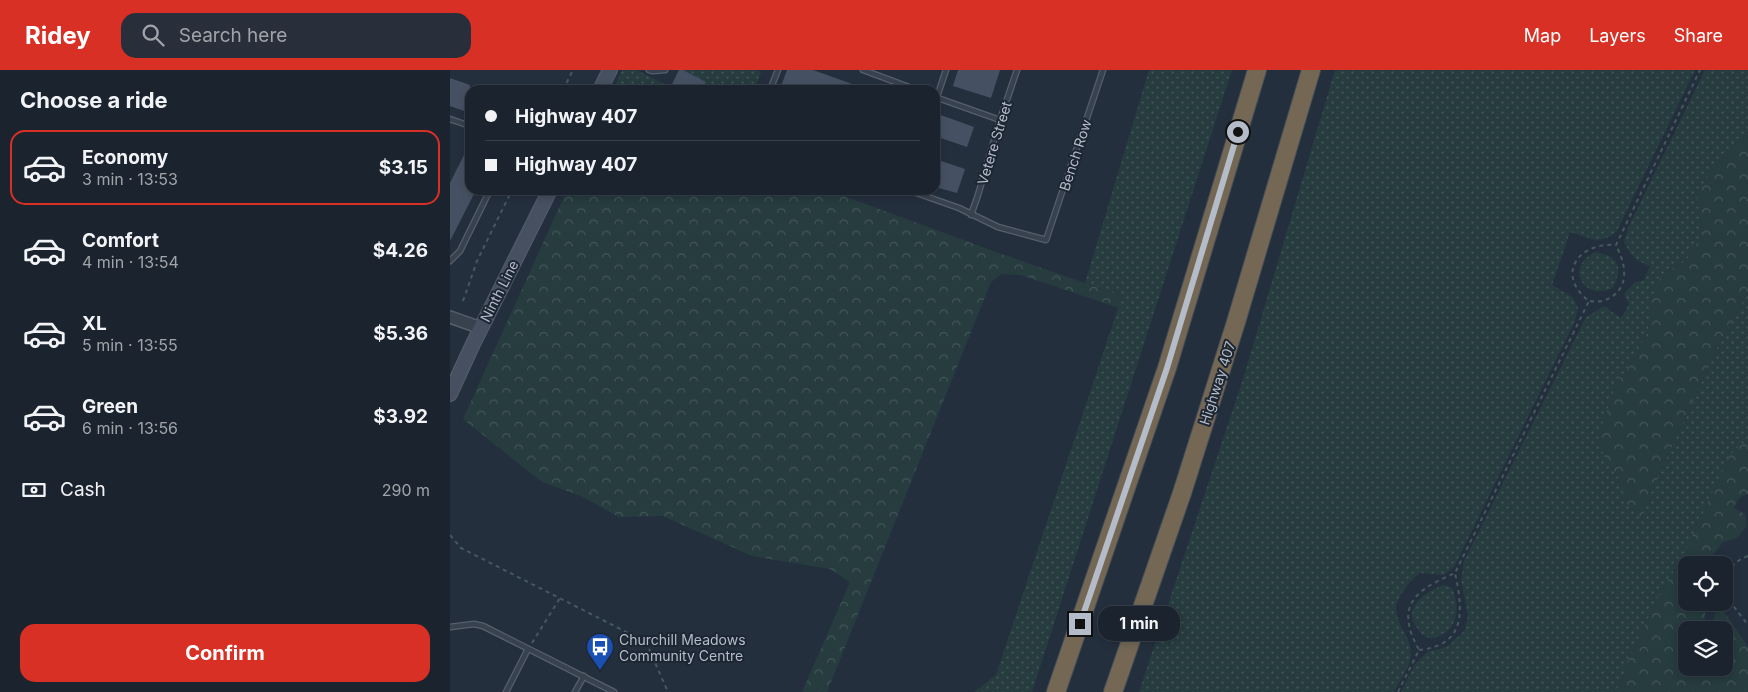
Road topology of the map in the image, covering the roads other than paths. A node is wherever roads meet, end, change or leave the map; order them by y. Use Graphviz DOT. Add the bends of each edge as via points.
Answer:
graph roads {
  1 [pos="610,70"];
  2 [pos="649,70"];
  3 [pos="665,70"];
  4 [pos="778,70"];
  5 [pos="863,70"];
  6 [pos="946,70"];
  7 [pos="1017,70"];
  8 [pos="1103,70"];
  9 [pos="1257,70"];
  10 [pos="1311,70"];
  11 [pos="602,85"];
  12 [pos="772,85"];
  13 [pos="904,85"];
  14 [pos="940,86"];
  15 [pos="940,98"];
  16 [pos="450,119"];
  17 [pos="1000,120"];
  18 [pos="465,124"];
  19 [pos="488,195"];
  20 [pos="548,195"];
  21 [pos="922,195"];
  22 [pos="971,215"];
  23 [pos="450,261"];
  24 [pos="450,317"];
  25 [pos="481,328"];
  26 [pos="450,394"];
  27 [pos="450,627"];
  28 [pos="528,649"];
  29 [pos="584,676"];
  30 [pos="506,692"];
  31 [pos="575,692"];
  32 [pos="614,692"];
  33 [pos="1056,692"];
  34 [pos="1113,692"];
  1 -- 11 [label="main road"];
  2 -- 3 [label="lane"];
  4 -- 12 [label="lane"];
  5 -- 13 [label="lane"];
  6 -- 14 [label="lane"];
  7 -- 17 [label="lane, Vetere Street"];
  8 -- 22 [label="lane, Bench Row" via="1046,240 998,227"];
  9 -- 33 [label="highway" via="1167,368"];
  10 -- 34 [label="highway, Highway 407" via="1179,502"];
  15 -- 17 [label="lane"];
  16 -- 18 [label="lane"];
  17 -- 22 [label="lane, Vetere Street"];
  19 -- 23 [label="lane" via="460,251"];
  20 -- 25 [label="main road, Ninth Line"];
  21 -- 22 [label="lane"];
  24 -- 25 [label="street"];
  25 -- 26 [label="main road, Ninth Line"];
  27 -- 28 [label="lane" via="483,626"];
  28 -- 29 [label="lane"];
  28 -- 30 [label="lane"];
  29 -- 31 [label="lane"];
  29 -- 32 [label="lane"];
}
